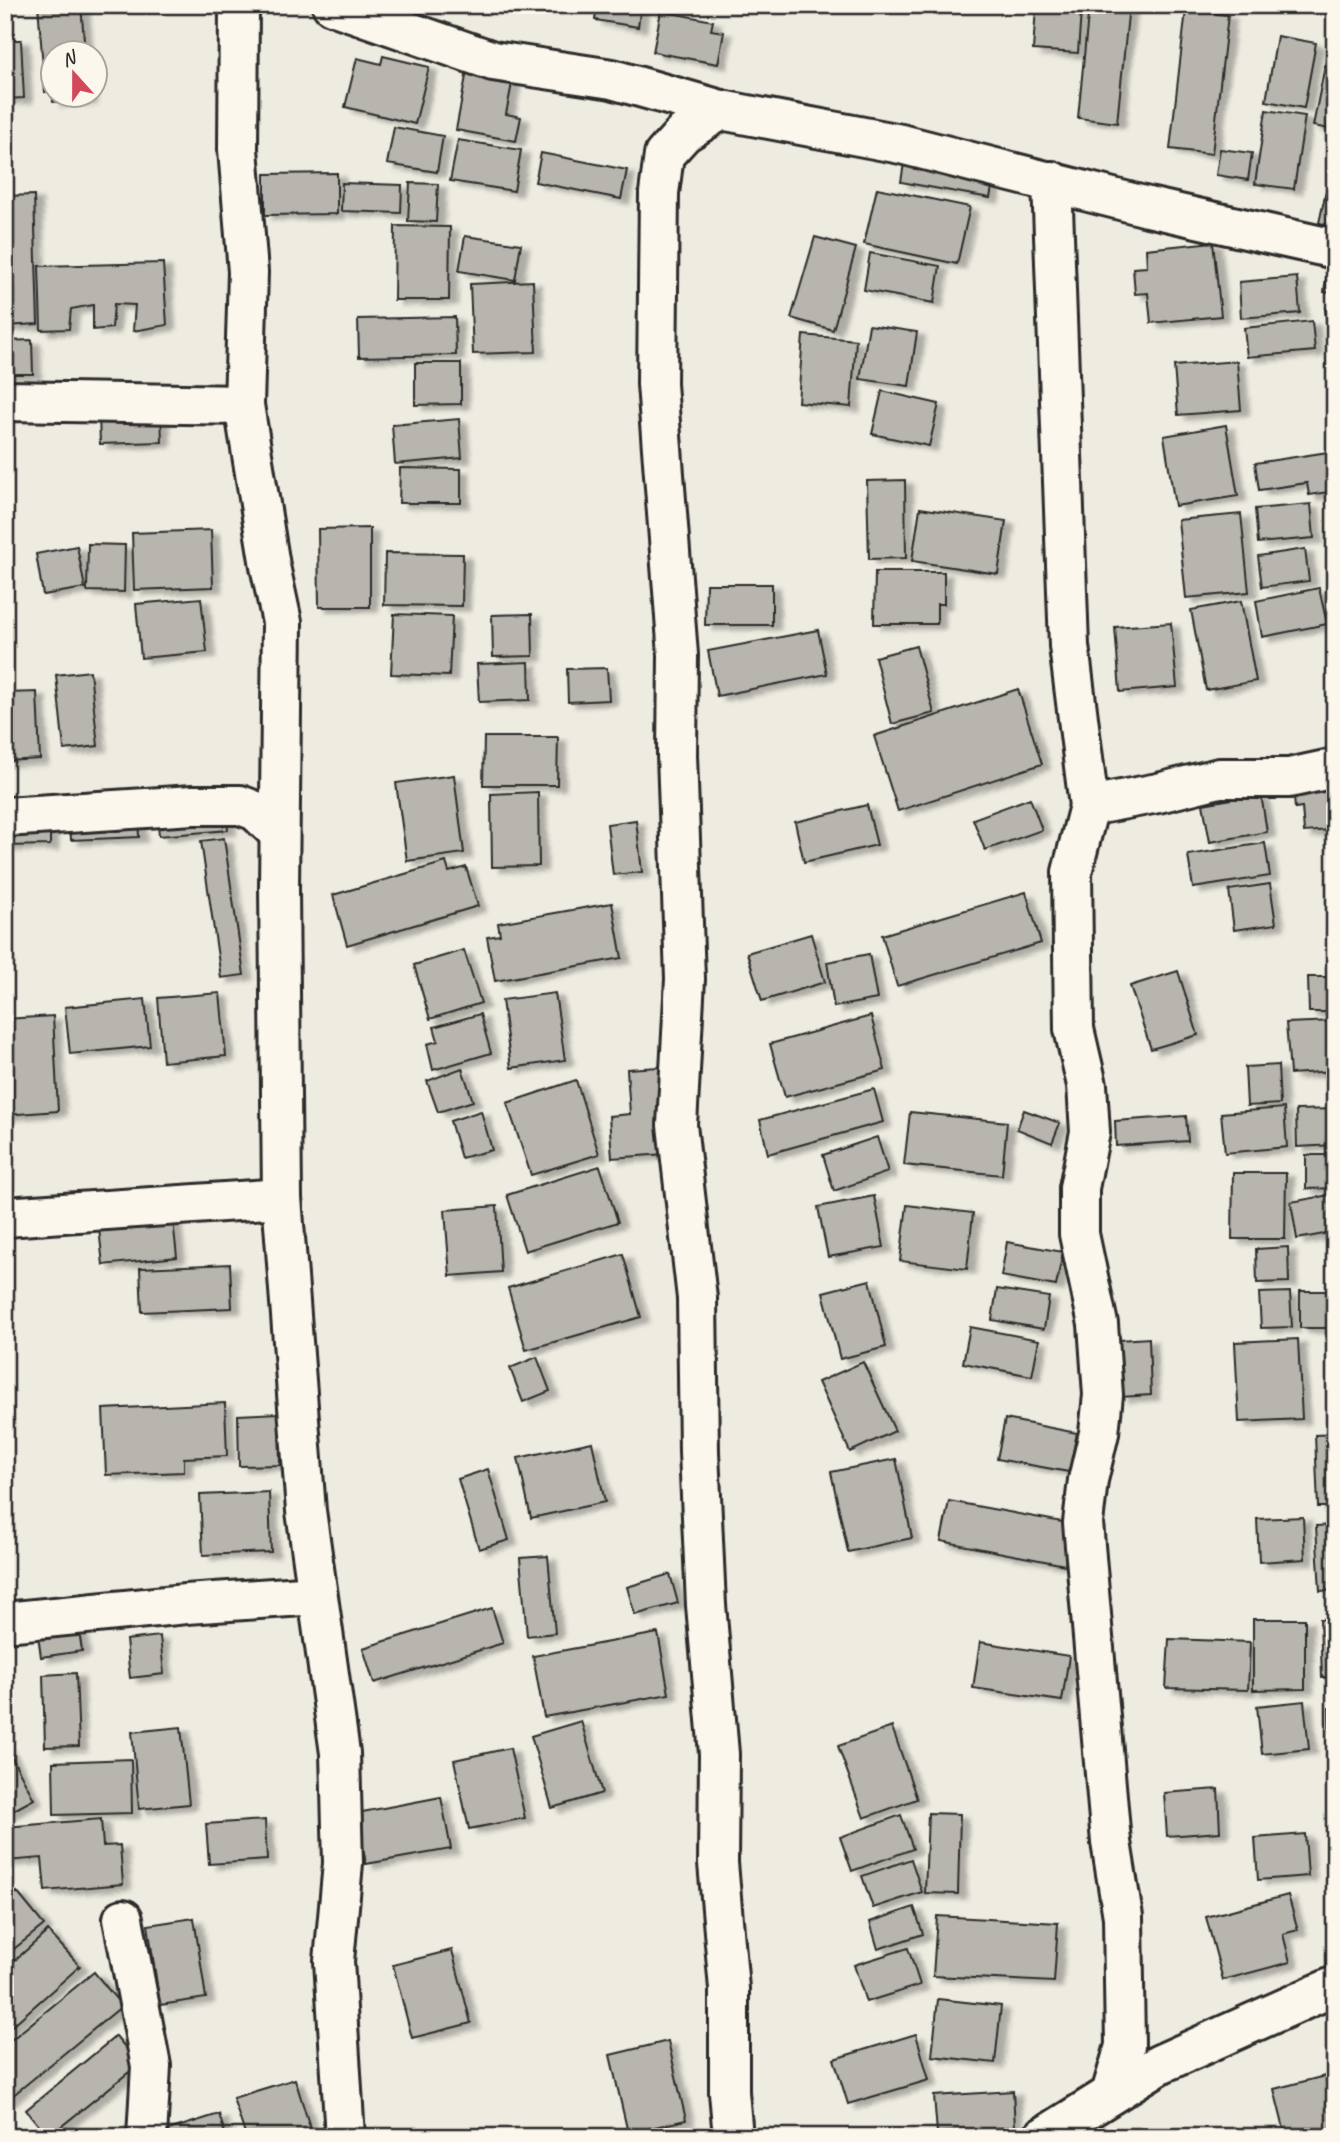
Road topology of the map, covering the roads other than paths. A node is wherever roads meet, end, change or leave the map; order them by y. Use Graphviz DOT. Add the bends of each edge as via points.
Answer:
graph roads {
  1 [pos="239,5"];
  2 [pos="332,5"];
  3 [pos="721,110"];
  4 [pos="1052,181"];
  5 [pos="1335,249"];
  6 [pos="5,401"];
  7 [pos="244,405"];
  8 [pos="1335,768"];
  9 [pos="1089,806"];
  10 [pos="5,817"];
  11 [pos="279,833"];
  12 [pos="282,1198"];
  13 [pos="5,1217"];
  14 [pos="317,1595"];
  15 [pos="5,1622"];
  16 [pos="123,1919"];
  17 [pos="1335,1986"];
  18 [pos="1125,2046"];
  19 [pos="1160,2064"];
  20 [pos="1111,2094"];
  21 [pos="147,2137"];
  22 [pos="345,2137"];
  23 [pos="733,2137"];
  24 [pos="1043,2137"];
  1 -- 7 [label="street" via="237,149 248,272"];
  2 -- 3 [label="street" via="493,61 612,79"];
  3 -- 4 [label="street" via="901,144"];
  3 -- 23 [label="street" via="684,133 664,155 659,193 657,384 678,654 685,979 677,1125 697,1298 699,1452 719,1754 718,1863 729,1989"];
  4 -- 5 [label="street"];
  4 -- 9 [label="street" via="1069,646"];
  6 -- 7 [label="street"];
  7 -- 11 [label="street" via="282,621"];
  8 -- 9 [label="street" via="1289,778 1219,778"];
  9 -- 18 [label="street" via="1072,872 1072,1004 1087,1084 1090,1132 1079,1188 1079,1234 1098,1324 1103,1395 1083,1523 1111,1842 1123,1917"];
  10 -- 11 [label="street" via="240,805 256,811"];
  11 -- 12 [label="street"];
  12 -- 13 [label="street"];
  12 -- 14 [label="street" via="306,1511"];
  14 -- 15 [label="street"];
  14 -- 22 [label="street" via="340,1753 342,1863 334,1961"];
  16 -- 21 [label="street" via="151,2067"];
  17 -- 19 [label="street"];
  18 -- 19 [label="street"];
  18 -- 20 [label="street"];
  19 -- 20 [label="street"];
  20 -- 24 [label="street"];
}
